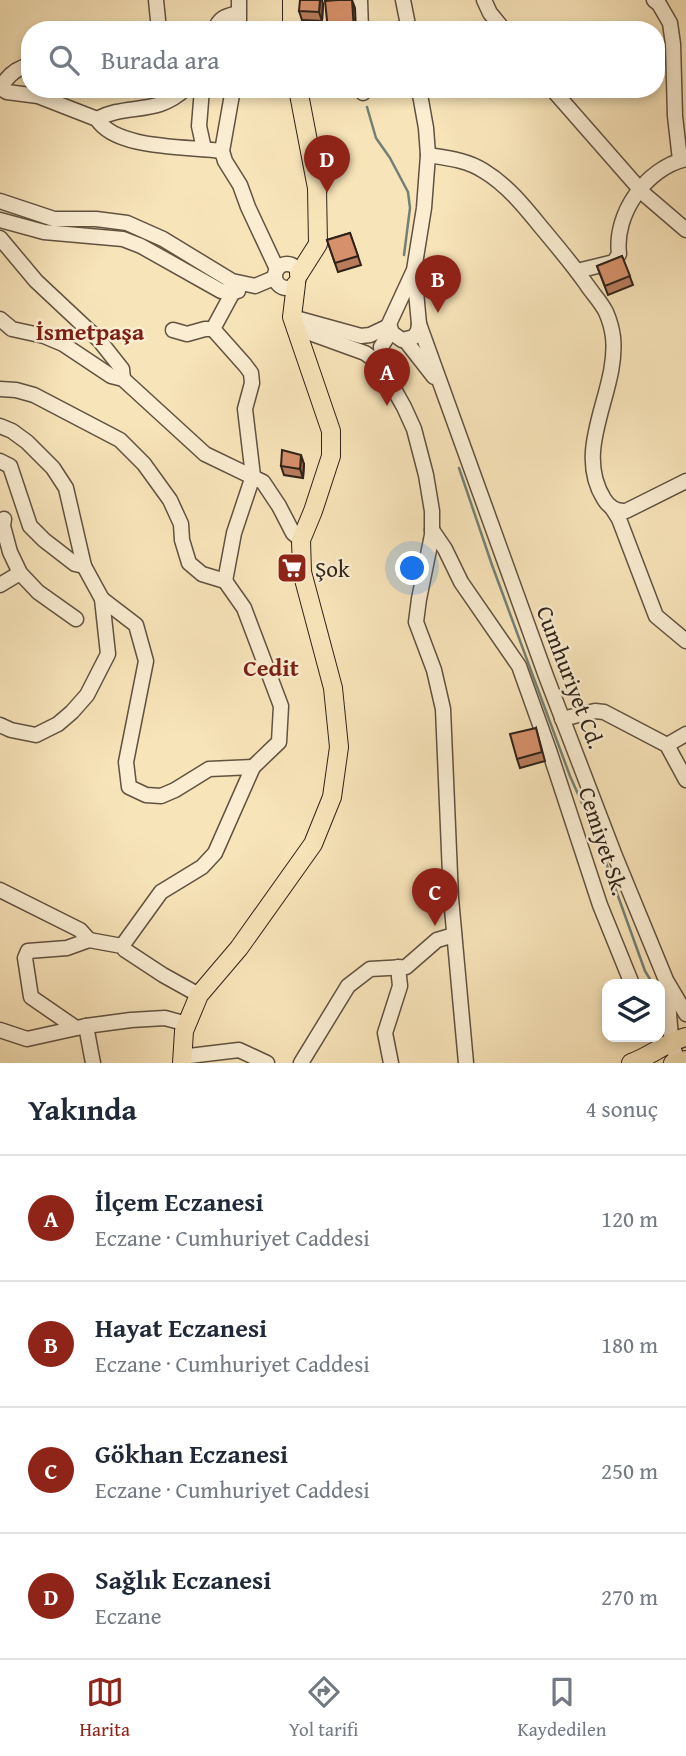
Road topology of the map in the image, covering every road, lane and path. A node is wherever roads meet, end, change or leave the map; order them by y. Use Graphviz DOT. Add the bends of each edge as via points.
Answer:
graph roads {
  1 [pos="156,0"];
  2 [pos="292,0"];
  3 [pos="360,0"];
  4 [pos="403,0"];
  5 [pos="484,0"];
  6 [pos="654,0"];
  7 [pos="239,7"];
  8 [pos="158,21"];
  9 [pos="220,21"];
  10 [pos="292,21"];
  11 [pos="361,21"];
  12 [pos="407,21"];
  13 [pos="497,21"];
  14 [pos="21,70"];
  15 [pos="0,88"];
  16 [pos="21,94"];
  17 [pos="43,98"];
  18 [pos="173,98"];
  19 [pos="201,98"];
  20 [pos="231,98"];
  21 [pos="300,98"];
  22 [pos="421,98"];
  23 [pos="560,98"];
  24 [pos="97,119"];
  25 [pos="204,149"];
  26 [pos="222,152"];
  27 [pos="428,155"];
  28 [pos="683,159"];
  29 [pos="640,189"];
  30 [pos="0,201"];
  31 [pos="0,220"];
  32 [pos="686,230"];
  33 [pos="0,238"];
  34 [pos="414,270"];
  35 [pos="578,271"];
  36 [pos="276,273"];
  37 [pos="298,279"];
  38 [pos="255,286"];
  39 [pos="233,292"];
  40 [pos="0,319"];
  41 [pos="419,321"];
  42 [pos="294,322"];
  43 [pos="213,329"];
  44 [pos="173,330"];
  45 [pos="395,331"];
  46 [pos="383,366"];
  47 [pos="123,379"];
  48 [pos="442,386"];
  49 [pos="0,389"];
  50 [pos="0,426"];
  51 [pos="0,461"];
  52 [pos="253,476"];
  53 [pos="686,481"];
  54 [pos="612,508"];
  55 [pos="2,517"];
  56 [pos="30,526"];
  57 [pos="432,530"];
  58 [pos="301,540"];
  59 [pos="84,566"];
  60 [pos="20,573"];
  61 [pos="225,581"];
  62 [pos="0,585"];
  63 [pos="102,599"];
  64 [pos="76,619"];
  65 [pos="686,641"];
  66 [pos="562,719"];
  67 [pos="0,725"];
  68 [pos="686,734"];
  69 [pos="667,745"];
  70 [pos="253,767"];
  71 [pos="686,780"];
  72 [pos="0,890"];
  73 [pos="454,935"];
  74 [pos="89,940"];
  75 [pos="122,946"];
  76 [pos="398,967"];
  77 [pos="630,979"];
  78 [pos="666,980"];
  79 [pos="199,995"];
  80 [pos="686,995"];
  81 [pos="686,1014"];
  82 [pos="81,1027"];
  83 [pos="185,1028"];
  84 [pos="0,1030"];
  85 [pos="673,1036"];
  86 [pos="0,1038"];
  87 [pos="27,1040"];
  88 [pos="187,1061"];
  89 [pos="679,1061"];
  90 [pos="93,1063"];
  91 [pos="267,1063"];
  92 [pos="301,1063"];
  93 [pos="391,1063"];
  94 [pos="466,1063"];
  95 [pos="631,1063"];
  1 -- 8 [label="street"];
  2 -- 10 [label="main road"];
  3 -- 11 [label="street"];
  4 -- 12 [label="street"];
  5 -- 13 [label="street"];
  6 -- 28 [label="street" via="670,23 675,116"];
  7 -- 9 [label="street"];
  14 -- 15 [label="street" via="7,77"];
  15 -- 16 [label="street"];
  17 -- 24 [label="street"];
  18 -- 24 [label="street" via="155,107"];
  19 -- 25 [label="street" via="199,126"];
  20 -- 26 [label="street"];
  21 -- 37 [label="main road" via="317,188 318,244"];
  22 -- 27 [label="street"];
  23 -- 29 [label="street"];
  24 -- 25 [label="street" via="102,127 122,137 154,146"];
  25 -- 26 [label="street"];
  26 -- 36 [label="street"];
  27 -- 34 [label="street"];
  27 -- 35 [label="street" via="465,162 502,184"];
  28 -- 29 [label="street" via="658,170"];
  29 -- 32 [label="street"];
  29 -- 35 [label="street" via="622,218 614,262"];
  30 -- 38 [label="street" via="54,219 127,223 232,281"];
  31 -- 39 [label="street" via="44,232 123,239 221,292"];
  33 -- 47 [label="street" via="36,281 99,340 122,369"];
  34 -- 41 [label="street, Cumhuriyet Cd."];
  34 -- 45 [label="street"];
  35 -- 54 [label="street" via="606,312 613,340 592,462 600,492"];
  36 -- 37 [label="street" via="284,288 293,287"];
  36 -- 37 [label="street" via="280,265 290,264"];
  36 -- 38 [label="street"];
  37 -- 42 [label="main road"];
  38 -- 39 [label="street"];
  39 -- 43 [label="street"];
  40 -- 47 [label="street" via="12,329 63,344"];
  41 -- 45 [label="street" via="410,339"];
  41 -- 45 [label="street" via="414,313 397,311"];
  41 -- 48 [label="street, Cumhuriyet Cd."];
  42 -- 45 [label="street" via="361,336"];
  42 -- 46 [label="street" via="365,353"];
  42 -- 58 [label="main road" via="331,430 331,456"];
  43 -- 44 [label="street" via="187,334"];
  43 -- 52 [label="street" via="251,373 245,409"];
  45 -- 46 [label="street" via="381,347"];
  45 -- 48 [label="street"];
  46 -- 57 [label="street" via="416,438 430,494"];
  47 -- 52 [label="street" via="205,454"];
  48 -- 66 [label="street, Cumhuriyet Cd."];
  49 -- 61 [label="street" via="34,395 120,440 170,500 181,524 189,563 202,574"];
  50 -- 59 [label="street" via="27,442 66,488"];
  51 -- 56 [label="street" via="10,466"];
  52 -- 58 [label="street" via="263,482"];
  52 -- 61 [label="street" via="234,533"];
  53 -- 54 [label="street" via="626,511"];
  54 -- 65 [label="street" via="656,616"];
  55 -- 56 [label="street"];
  55 -- 60 [label="street"];
  56 -- 59 [label="street" via="75,565"];
  57 -- 73 [label="street" via="416,622 443,709"];
  57 -- 77 [label="street, Cemiyet Sk." via="461,582 519,666 600,905"];
  58 -- 79 [label="main road" via="302,572 333,688 339,747 332,797 313,844 239,948"];
  59 -- 63 [label="street"];
  60 -- 62 [label="street"];
  60 -- 64 [label="street"];
  61 -- 70 [label="street" via="244,608 281,706 279,742"];
  63 -- 67 [label="street" via="108,654 87,695 58,723 36,735"];
  63 -- 70 [label="street" via="136,625 146,662 126,762 129,787 162,796 209,769"];
  66 -- 69 [label="street" via="604,712"];
  66 -- 78 [label="street, Cumhuriyet Cd."];
  68 -- 69 [label="street"];
  69 -- 71 [label="street"];
  70 -- 75 [label="street" via="215,853 202,867 161,892"];
  72 -- 74 [label="street" via="80,930"];
  73 -- 76 [label="street" via="437,940 406,967"];
  73 -- 94 [label="street"];
  74 -- 75 [label="street"];
  74 -- 82 [label="street" via="28,951 25,958 31,997"];
  75 -- 79 [label="street"];
  76 -- 92 [label="street" via="370,969 348,986"];
  76 -- 93 [label="street" via="400,986 385,1033"];
  78 -- 80 [label="street"];
  78 -- 81 [label="street"];
  78 -- 85 [label="street"];
  79 -- 83 [label="main road"];
  82 -- 83 [label="street" via="165,1018"];
  82 -- 87 [label="street"];
  82 -- 90 [label="street"];
  83 -- 88 [label="main road"];
  84 -- 87 [label="street"];
  85 -- 89 [label="street"];
  85 -- 95 [label="main road" via="652,1054"];
  86 -- 87 [label="street"];
  88 -- 91 [label="street" via="239,1050"];
}
